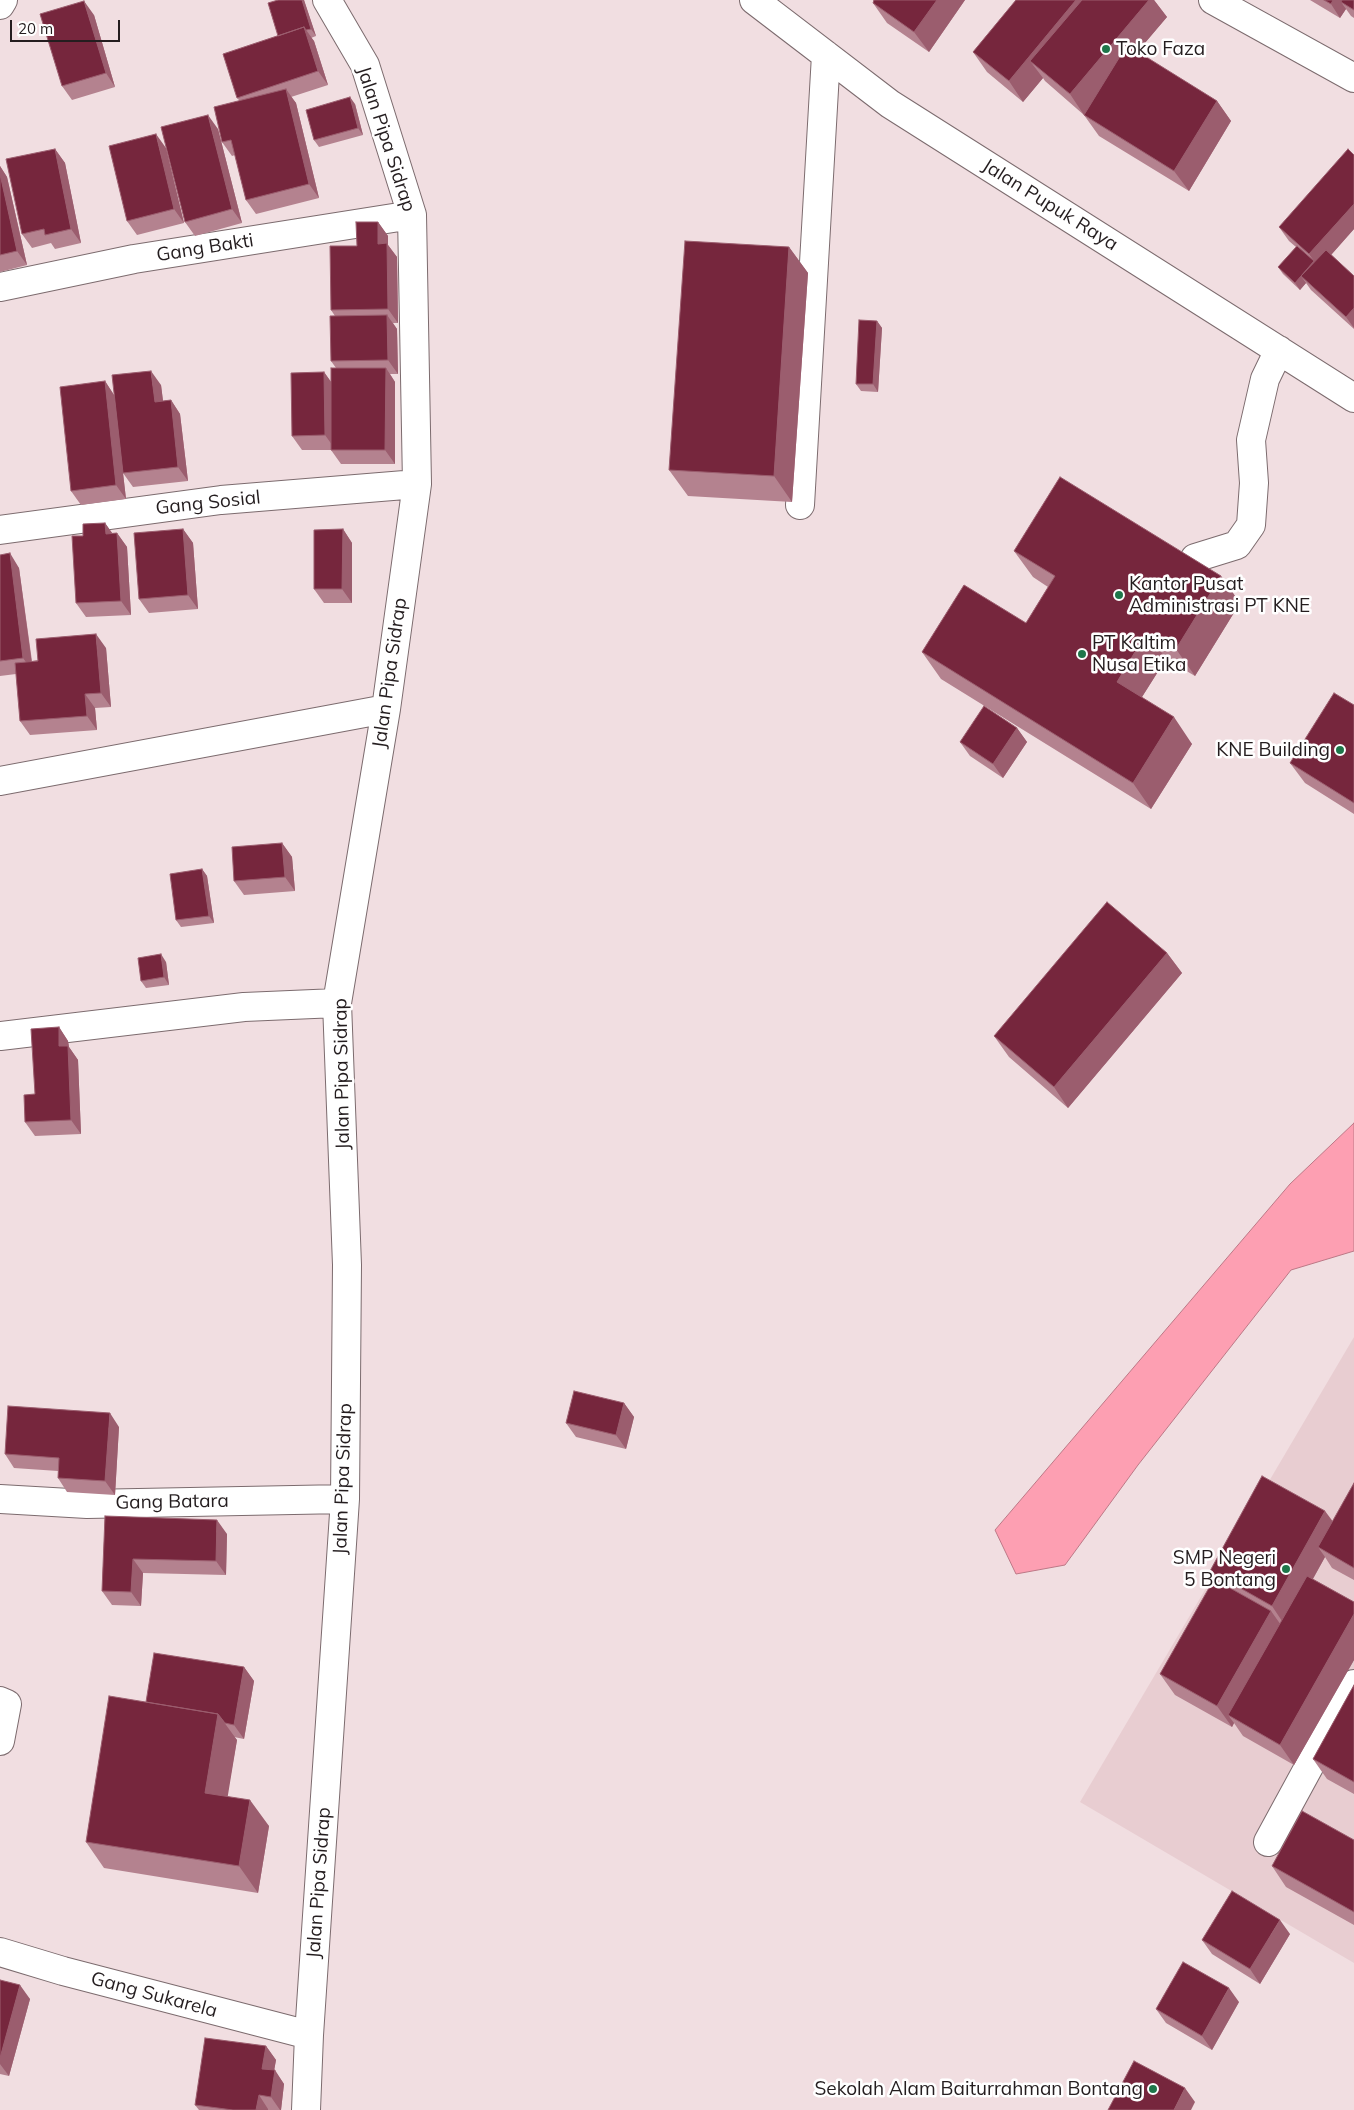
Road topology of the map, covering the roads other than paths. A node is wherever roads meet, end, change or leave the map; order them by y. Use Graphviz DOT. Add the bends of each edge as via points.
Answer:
graph roads {
  1 [pos="3,0"];
  2 [pos="327,0"];
  3 [pos="754,0"];
  4 [pos="1213,0"];
  5 [pos="0,4"];
  6 [pos="826,55"];
  7 [pos="1354,78"];
  8 [pos="412,215"];
  9 [pos="0,287"];
  10 [pos="1279,350"];
  11 [pos="1354,398"];
  12 [pos="417,484"];
  13 [pos="800,505"];
  14 [pos="0,530"];
  15 [pos="1195,558"];
  16 [pos="386,709"];
  17 [pos="0,781"];
  18 [pos="337,1003"];
  19 [pos="0,1036"];
  20 [pos="0,1499"];
  21 [pos="345,1499"];
  22 [pos="1354,1684"];
  23 [pos="0,1701"];
  24 [pos="0,1740"];
  25 [pos="1268,1842"];
  26 [pos="0,1952"];
  27 [pos="309,2035"];
  28 [pos="306,2110"];
  1 -- 5 [label="street"];
  2 -- 8 [label="street, Jalan Pipa Sidrap" via="364,66"];
  3 -- 6 [label="street, Jalan Pupuk Raya"];
  4 -- 7 [label="street"];
  6 -- 10 [label="street, Jalan Pupuk Raya" via="890,104"];
  6 -- 13 [label="street"];
  8 -- 9 [label="street, Gang Bakti" via="134,259"];
  8 -- 12 [label="street, Jalan Pipa Sidrap"];
  10 -- 11 [label="street, Jalan Pupuk Raya"];
  10 -- 15 [label="street" via="1264,379 1251,440 1254,484 1251,525 1237,545"];
  12 -- 14 [label="street, Gang Sosial" via="221,500"];
  12 -- 16 [label="street, Jalan Pipa Sidrap"];
  16 -- 17 [label="street"];
  16 -- 18 [label="street, Jalan Pipa Sidrap"];
  18 -- 19 [label="street" via="244,1007"];
  18 -- 21 [label="street, Jalan Pipa Sidrap" via="347,1264"];
  20 -- 21 [label="street, Gang Batara" via="87,1504"];
  21 -- 27 [label="street, Jalan Pipa Sidrap"];
  22 -- 25 [label="street"];
  23 -- 24 [label="street" via="7,1704"];
  26 -- 27 [label="street, Gang Sukarela"];
  27 -- 28 [label="street, Jalan Pipa Sidrap"];
}
